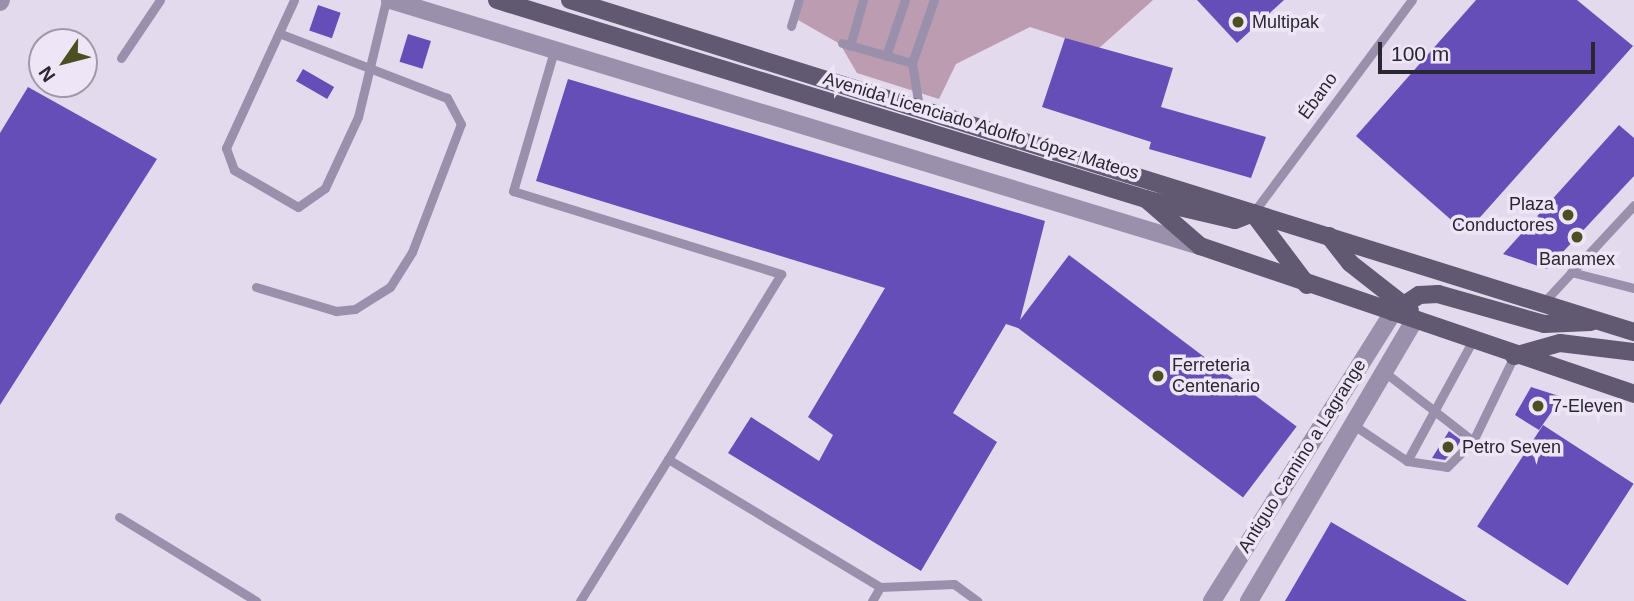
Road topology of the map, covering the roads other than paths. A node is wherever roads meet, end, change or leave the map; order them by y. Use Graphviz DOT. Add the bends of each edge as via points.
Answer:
graph roads {
  1 [pos="160,0"];
  2 [pos="294,0"];
  3 [pos="388,0"];
  4 [pos="497,0"];
  5 [pos="570,0"];
  6 [pos="799,0"];
  7 [pos="863,0"];
  8 [pos="905,0"];
  9 [pos="934,0"];
  10 [pos="1412,0"];
  11 [pos="592,3"];
  12 [pos="791,26"];
  13 [pos="281,34"];
  14 [pos="554,51"];
  15 [pos="886,56"];
  16 [pos="121,58"];
  17 [pos="912,63"];
  18 [pos="372,73"];
  19 [pos="919,107"];
  20 [pos="1146,199"];
  21 [pos="1634,205"];
  22 [pos="1253,213"];
  23 [pos="1329,236"];
  24 [pos="1200,246"];
  25 [pos="1571,272"];
  26 [pos="1307,285"];
  27 [pos="256,287"];
  28 [pos="1634,288"];
  29 [pos="1543,303"];
  30 [pos="1399,307"];
  31 [pos="1415,319"];
  32 [pos="1602,321"];
  33 [pos="1634,331"];
  34 [pos="1473,340"];
  35 [pos="1634,352"];
  36 [pos="1514,356"];
  37 [pos="1387,374"];
  38 [pos="1634,394"];
  39 [pos="1433,412"];
  40 [pos="1355,426"];
  41 [pos="1473,441"];
  42 [pos="668,459"];
  43 [pos="1407,461"];
  44 [pos="118,517"];
  45 [pos="880,587"];
  46 [pos="256,601"];
  47 [pos="580,601"];
  48 [pos="872,601"];
  49 [pos="977,601"];
  50 [pos="1212,601"];
  51 [pos="1249,601"];
  1 -- 16 [label="lane"];
  2 -- 13 [label="lane"];
  3 -- 14 [label="street"];
  3 -- 18 [label="lane"];
  4 -- 20 [label="main road, Avenida Licenciado Adolfo López Mateos"];
  5 -- 11 [label="main road, Avenida Licenciado Adolfo López Mateos"];
  6 -- 12 [label="lane"];
  7 -- 15 [label="lane" via="846,44"];
  8 -- 15 [label="lane"];
  9 -- 17 [label="lane"];
  10 -- 22 [label="lane, Ébano"];
  11 -- 19 [label="main road, Avenida Licenciado Adolfo López Mateos"];
  13 -- 18 [label="lane"];
  13 -- 18 [label="lane" via="226,148 234,170 288,204 309,204 325,188"];
  14 -- 24 [label="street"];
  14 -- 42 [label="lane" via="513,191 781,274"];
  15 -- 17 [label="lane"];
  17 -- 19 [label="lane"];
  18 -- 27 [label="lane" via="447,98 460,113 458,136 403,273 373,300 336,311"];
  19 -- 22 [label="main road, Avenida Licenciado Adolfo López Mateos"];
  20 -- 22 [label="main road" via="1235,220"];
  20 -- 24 [label="main road, Avenida Licenciado Adolfo López Mateos"];
  21 -- 25 [label="lane"];
  22 -- 23 [label="main road, Avenida Licenciado Adolfo López Mateos"];
  22 -- 26 [label="main road"];
  23 -- 29 [label="main road, Avenida Licenciado Adolfo López Mateos"];
  23 -- 30 [label="main road" via="1350,263"];
  24 -- 26 [label="main road, Avenida Licenciado Adolfo López Mateos"];
  25 -- 28 [label="lane"];
  25 -- 29 [label="lane"];
  26 -- 30 [label="main road, Avenida Licenciado Adolfo López Mateos"];
  29 -- 32 [label="main road, Avenida Licenciado Adolfo López Mateos"];
  30 -- 31 [label="main road"];
  30 -- 32 [label="main road" via="1438,295 1544,324"];
  30 -- 50 [label="street, Antiguo Camino a Lagrange"];
  31 -- 34 [label="main road"];
  31 -- 37 [label="street, Antiguo Camino a Lagrange"];
  32 -- 33 [label="main road, Avenida Licenciado Adolfo López Mateos"];
  34 -- 36 [label="main road"];
  34 -- 39 [label="lane"];
  35 -- 36 [label="main road" via="1560,343"];
  36 -- 38 [label="main road"];
  36 -- 41 [label="lane"];
  37 -- 39 [label="lane"];
  37 -- 40 [label="street, Antiguo Camino a Lagrange"];
  39 -- 41 [label="lane"];
  39 -- 43 [label="lane"];
  40 -- 43 [label="lane"];
  40 -- 51 [label="street, Antiguo Camino a Lagrange"];
  41 -- 43 [label="lane" via="1447,467"];
  42 -- 45 [label="lane"];
  42 -- 47 [label="lane"];
  44 -- 46 [label="lane"];
  45 -- 48 [label="lane"];
  45 -- 49 [label="lane" via="954,584"];
}
